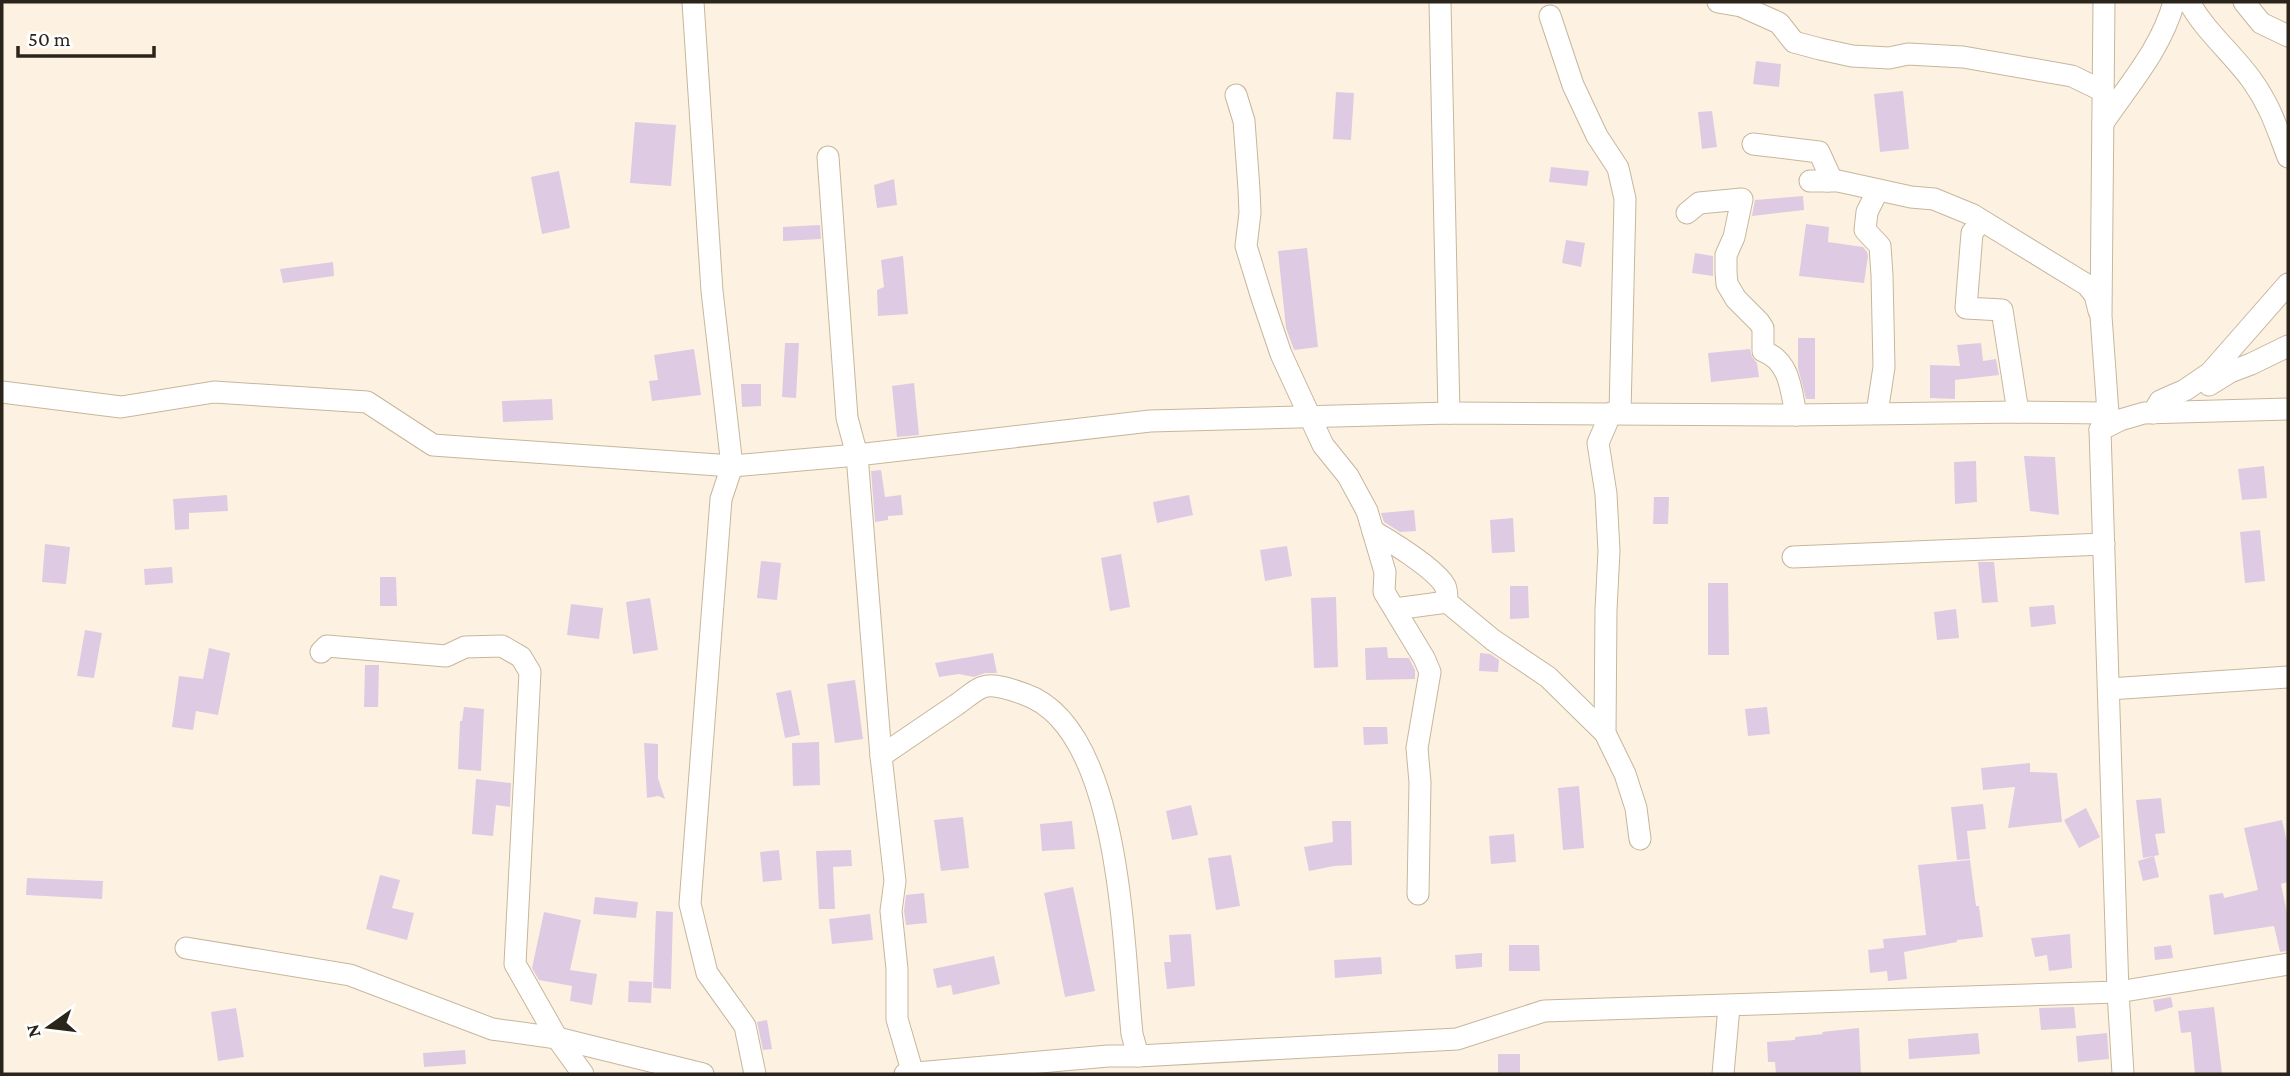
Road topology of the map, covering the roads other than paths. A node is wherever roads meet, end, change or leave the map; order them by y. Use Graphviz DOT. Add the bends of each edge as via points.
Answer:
graph roads {
  1 [pos="693,2"];
  2 [pos="1440,2"];
  3 [pos="1718,2"];
  4 [pos="2104,2"];
  5 [pos="2175,2"];
  6 [pos="2189,2"];
  7 [pos="2244,2"];
  8 [pos="1550,16"];
  9 [pos="2288,36"];
  10 [pos="2103,91"];
  11 [pos="1236,95"];
  12 [pos="2103,123"];
  13 [pos="1753,144"];
  14 [pos="828,157"];
  15 [pos="2288,157"];
  16 [pos="1878,190"];
  17 [pos="1687,213"];
  18 [pos="1981,221"];
  19 [pos="2288,284"];
  20 [pos="2101,316"];
  21 [pos="2288,346"];
  22 [pos="2,393"];
  23 [pos="2288,409"];
  24 [pos="2018,412"];
  25 [pos="2183,412"];
  26 [pos="1448,413"];
  27 [pos="1615,413"];
  28 [pos="1877,413"];
  29 [pos="2153,413"];
  30 [pos="1796,415"];
  31 [pos="1309,417"];
  32 [pos="2104,422"];
  33 [pos="857,456"];
  34 [pos="732,466"];
  35 [pos="1373,531"];
  36 [pos="2104,544"];
  37 [pos="1405,550"];
  38 [pos="1793,557"];
  39 [pos="1385,572"];
  40 [pos="1447,603"];
  41 [pos="1395,609"];
  42 [pos="321,652"];
  43 [pos="2288,677"];
  44 [pos="2109,689"];
  45 [pos="1605,733"];
  46 [pos="881,756"];
  47 [pos="1640,839"];
  48 [pos="1418,894"];
  49 [pos="186,948"];
  50 [pos="2288,964"];
  51 [pos="2118,992"];
  52 [pos="1729,1007"];
  53 [pos="557,1038"];
  54 [pos="1138,1056"];
  55 [pos="583,1074"];
  56 [pos="704,1074"];
  57 [pos="755,1074"];
  58 [pos="905,1074"];
  59 [pos="913,1074"];
  60 [pos="1723,1074"];
  61 [pos="2123,1074"];
  1 -- 34 [label="street" via="712,291"];
  2 -- 26 [label="street"];
  3 -- 10 [label="street" via="1741,6 1779,23 1794,43 1852,56 1963,57 2072,76"];
  4 -- 10 [label="street"];
  5 -- 12 [label="street" via="2154,52"];
  6 -- 15 [label="street" via="2250,77 2271,110"];
  7 -- 9 [label="street" via="2261,23"];
  8 -- 27 [label="street" via="1573,85 1618,168 1625,199"];
  10 -- 12 [label="street"];
  11 -- 31 [label="street" via="1244,121 1249,189 1246,246 1281,354"];
  12 -- 20 [label="street"];
  13 -- 16 [label="street" via="1819,152 1830,176 1818,181"];
  14 -- 33 [label="street" via="847,418"];
  16 -- 18 [label="street" via="1934,199"];
  16 -- 28 [label="street" via="1867,212 1865,230 1880,246 1882,275 1884,367"];
  17 -- 30 [label="street" via="1699,203 1742,199 1726,255 1727,284 1763,328 1763,351 1783,365"];
  18 -- 20 [label="street" via="2087,285"];
  18 -- 24 [label="street" via="1972,233 1966,308 2001,310"];
  19 -- 29 [label="street" via="2210,373 2160,401"];
  20 -- 32 [label="street"];
  21 -- 25 [label="street" via="2220,377"];
  22 -- 34 [label="street" via="121,407 214,392 367,402 433,445"];
  23 -- 25 [label="street"];
  24 -- 28 [label="street"];
  24 -- 32 [label="street"];
  25 -- 29 [label="street"];
  26 -- 27 [label="street"];
  26 -- 31 [label="street"];
  27 -- 30 [label="street"];
  27 -- 45 [label="street" via="1598,443 1609,551"];
  28 -- 30 [label="street"];
  29 -- 32 [label="street"];
  31 -- 33 [label="street" via="1150,421"];
  31 -- 35 [label="street" via="1323,445 1348,476"];
  32 -- 36 [label="street"];
  33 -- 34 [label="street"];
  33 -- 46 [label="street"];
  34 -- 57 [label="street" via="721,499 691,904 707,973 745,1026"];
  35 -- 37 [label="street"];
  35 -- 39 [label="street"];
  36 -- 38 [label="street"];
  36 -- 44 [label="street"];
  37 -- 39 [label="street"];
  37 -- 40 [label="street" via="1445,586"];
  39 -- 41 [label="street" via="1384,593"];
  40 -- 41 [label="street"];
  40 -- 45 [label="street" via="1548,677"];
  41 -- 48 [label="street" via="1430,671 1417,748"];
  42 -- 53 [label="street" via="327,646 446,656 465,647 502,646 521,657 530,672 515,964"];
  43 -- 44 [label="street"];
  44 -- 51 [label="street"];
  45 -- 47 [label="street" via="1625,774"];
  46 -- 54 [label="street" via="983,687 1035,698 1060,718 1087,759 1110,838"];
  46 -- 59 [label="street" via="895,881 891,911 897,1019"];
  49 -- 53 [label="street" via="350,975 492,1029"];
  50 -- 51 [label="street"];
  51 -- 52 [label="street"];
  51 -- 61 [label="street"];
  52 -- 54 [label="street" via="1544,1011 1457,1039"];
  52 -- 60 [label="street"];
  53 -- 55 [label="street"];
  53 -- 56 [label="street"];
  54 -- 59 [label="street"];
  58 -- 59 [label="street"];
}
